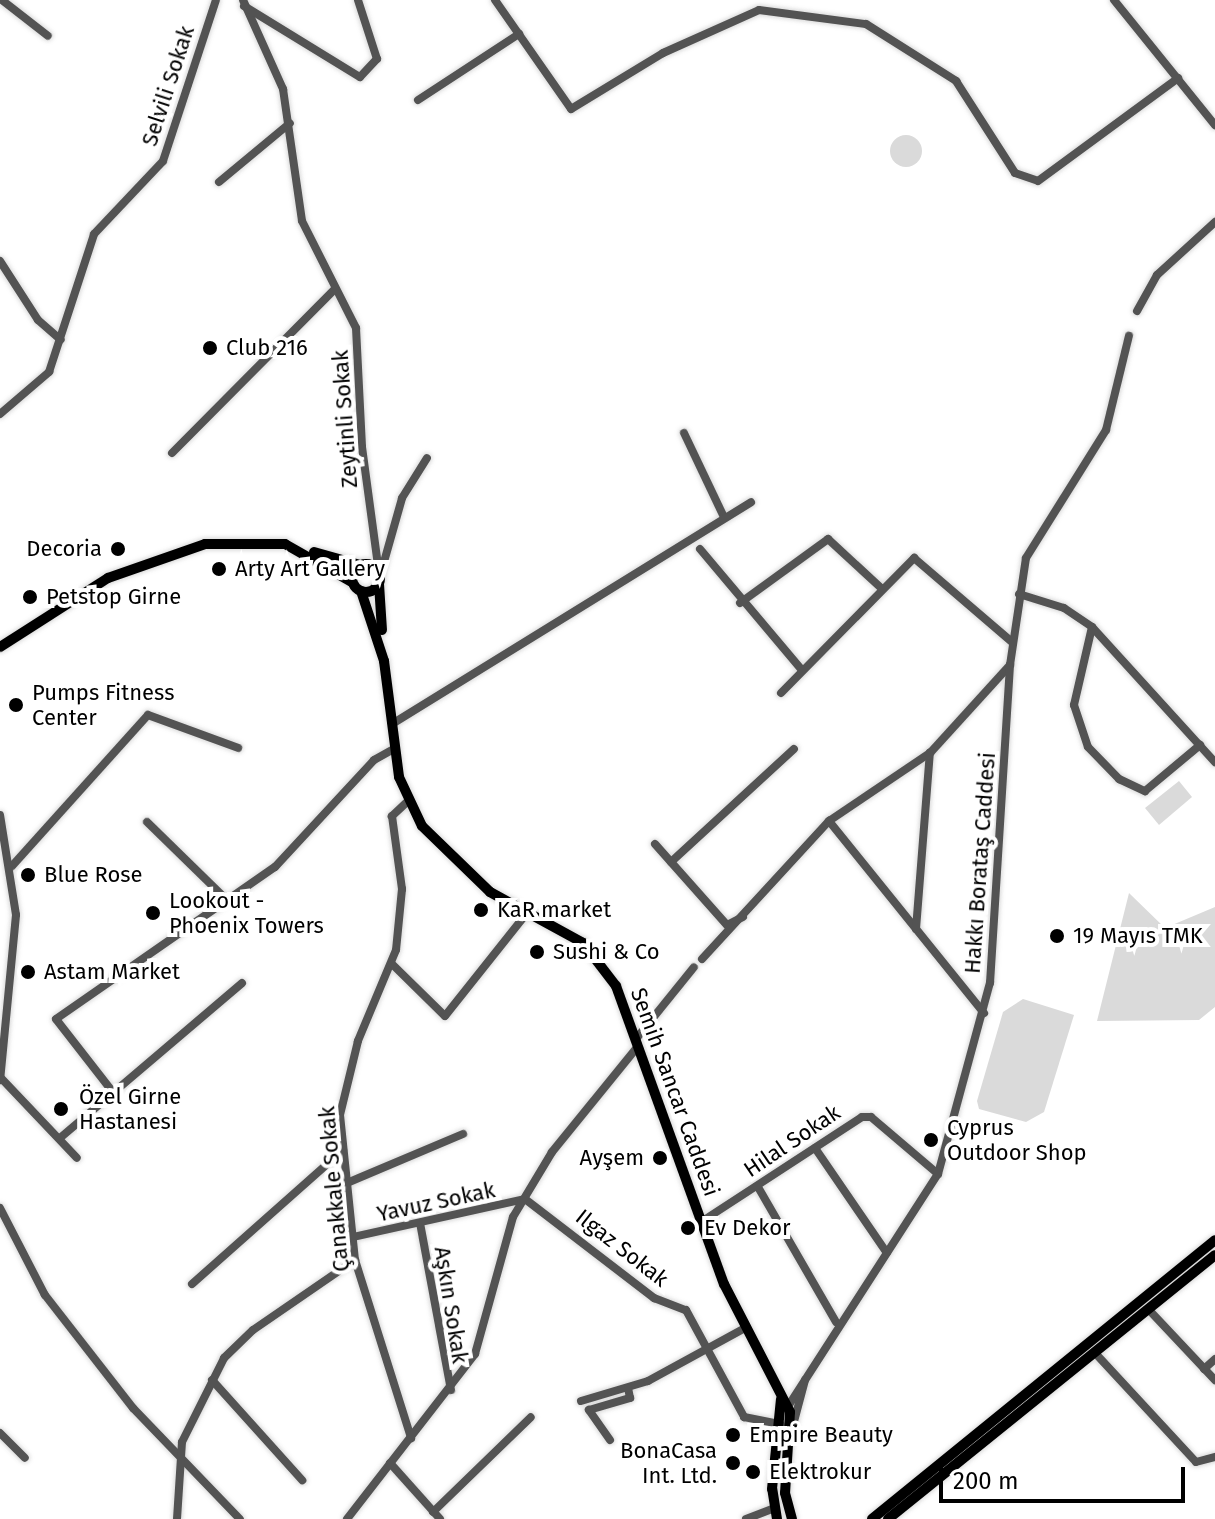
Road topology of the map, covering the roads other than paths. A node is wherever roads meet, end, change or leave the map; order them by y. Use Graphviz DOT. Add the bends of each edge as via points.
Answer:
graph roads {
  1 [pos="2,0"];
  2 [pos="216,0"];
  3 [pos="358,0"];
  4 [pos="495,0"];
  5 [pos="1114,0"];
  6 [pos="242,3"];
  7 [pos="519,34"];
  8 [pos="48,36"];
  9 [pos="1178,78"];
  10 [pos="418,100"];
  11 [pos="290,123"];
  12 [pos="1215,125"];
  13 [pos="219,182"];
  14 [pos="1215,222"];
  15 [pos="0,261"];
  16 [pos="335,289"];
  17 [pos="1137,311"];
  18 [pos="1129,336"];
  19 [pos="61,340"];
  20 [pos="0,414"];
  21 [pos="684,433"];
  22 [pos="172,453"];
  23 [pos="427,458"];
  24 [pos="751,502"];
  25 [pos="723,515"];
  26 [pos="372,546"];
  27 [pos="700,549"];
  28 [pos="305,551"];
  29 [pos="362,564"];
  30 [pos="379,577"];
  31 [pos="352,582"];
  32 [pos="880,587"];
  33 [pos="361,591"];
  34 [pos="1019,594"];
  35 [pos="740,603"];
  36 [pos="1092,627"];
  37 [pos="380,643"];
  38 [pos="1013,643"];
  39 [pos="0,647"];
  40 [pos="1010,665"];
  41 [pos="802,670"];
  42 [pos="781,693"];
  43 [pos="392,724"];
  44 [pos="1200,745"];
  45 [pos="238,748"];
  46 [pos="394,749"];
  47 [pos="794,749"];
  48 [pos="930,753"];
  49 [pos="1215,762"];
  50 [pos="407,802"];
  51 [pos="0,815"];
  52 [pos="829,821"];
  53 [pos="147,822"];
  54 [pos="655,844"];
  55 [pos="671,862"];
  56 [pos="12,866"];
  57 [pos="226,899"];
  58 [pos="751,913"];
  59 [pos="526,914"];
  60 [pos="916,929"];
  61 [pos="702,959"];
  62 [pos="392,964"];
  63 [pos="694,967"];
  64 [pos="242,983"];
  65 [pos="984,1013"];
  66 [pos="5,1019"];
  67 [pos="637,1042"];
  68 [pos="0,1079"];
  69 [pos="112,1091"];
  70 [pos="463,1134"];
  71 [pos="60,1138"];
  72 [pos="815,1148"];
  73 [pos="343,1150"];
  74 [pos="77,1158"];
  75 [pos="938,1174"];
  76 [pos="347,1183"];
  77 [pos="758,1187"];
  78 [pos="525,1199"];
  79 [pos="0,1208"];
  80 [pos="701,1222"];
  81 [pos="420,1223"];
  82 [pos="353,1237"];
  83 [pos="1215,1240"];
  84 [pos="887,1253"];
  85 [pos="1215,1255"];
  86 [pos="355,1260"];
  87 [pos="192,1284"];
  88 [pos="1150,1311"];
  89 [pos="836,1322"];
  90 [pos="743,1329"];
  91 [pos="708,1346"];
  92 [pos="1096,1354"];
  93 [pos="1215,1359"];
  94 [pos="1204,1369"];
  95 [pos="806,1372"];
  96 [pos="212,1380"];
  97 [pos="1215,1380"];
  98 [pos="628,1388"];
  99 [pos="451,1390"];
  100 [pos="581,1401"];
  101 [pos="784,1403"];
  102 [pos="531,1417"];
  103 [pos="780,1422"];
  104 [pos="791,1432"];
  105 [pos="0,1433"];
  106 [pos="411,1438"];
  107 [pos="610,1440"];
  108 [pos="182,1457"];
  109 [pos="1215,1457"];
  110 [pos="25,1458"];
  111 [pos="390,1463"];
  112 [pos="302,1480"];
  113 [pos="769,1514"];
  114 [pos="436,1515"];
  115 [pos="348,1518"];
  116 [pos="177,1519"];
  117 [pos="240,1519"];
  118 [pos="746,1519"];
  119 [pos="792,1519"];
  120 [pos="872,1519"];
  121 [pos="888,1519"];
  1 -- 8 [label="street"];
  2 -- 19 [label="street, Selvili Sokak" via="163,161 94,234"];
  3 -- 6 [label="street" via="377,59 360,77"];
  4 -- 7 [label="street"];
  5 -- 9 [label="street"];
  6 -- 11 [label="street, Zeytinli Sokak" via="283,89"];
  7 -- 9 [label="street" via="571,109 672,48 759,10 866,24 956,81 1015,173 1038,181"];
  7 -- 10 [label="street"];
  9 -- 12 [label="street"];
  11 -- 13 [label="street"];
  11 -- 16 [label="street, Zeytinli Sokak" via="302,221"];
  14 -- 17 [label="street" via="1157,275"];
  15 -- 19 [label="street" via="38,320"];
  16 -- 22 [label="street"];
  16 -- 26 [label="street, Zeytinli Sokak" via="356,328"];
  18 -- 34 [label="street, Hakkı Borataş Caddesi" via="1106,430 1032,547"];
  19 -- 20 [label="street, Selvili Sokak" via="39,384"];
  21 -- 25 [label="street"];
  23 -- 30 [label="street" via="402,498"];
  24 -- 25 [label="street"];
  25 -- 43 [label="street" via="476,679"];
  26 -- 29 [label="street"];
  26 -- 30 [label="street, Zeytinli Sokak"];
  27 -- 35 [label="street"];
  28 -- 29 [label="main road, Semih Sancar Caddesi"];
  28 -- 31 [label="main road, Semih Sancar Caddesi"];
  28 -- 39 [label="main road, Semih Sancar Caddesi" via="245,540 162,557 79,593"];
  29 -- 30 [label="main road, Semih Sancar Caddesi"];
  29 -- 31 [label="main road"];
  30 -- 33 [label="main road"];
  30 -- 37 [label="main road, Semih Sancar Caddesi"];
  31 -- 33 [label="main road, Semih Sancar Caddesi"];
  32 -- 35 [label="street" via="828,539"];
  32 -- 38 [label="street" via="906,561 925,562"];
  32 -- 41 [label="street"];
  33 -- 37 [label="main road, Semih Sancar Caddesi"];
  34 -- 36 [label="street"];
  34 -- 38 [label="street, Hakkı Borataş Caddesi"];
  35 -- 41 [label="street"];
  36 -- 44 [label="street"];
  36 -- 44 [label="street" via="1074,705 1088,747 1119,779 1145,791"];
  37 -- 43 [label="main road, Semih Sancar Caddesi"];
  38 -- 40 [label="street, Hakkı Borataş Caddesi"];
  40 -- 48 [label="street"];
  40 -- 65 [label="street, Hakkı Borataş Caddesi"];
  41 -- 42 [label="street"];
  43 -- 46 [label="main road, Semih Sancar Caddesi"];
  44 -- 49 [label="street"];
  45 -- 56 [label="street" via="148,715"];
  46 -- 50 [label="main road, Semih Sancar Caddesi"];
  46 -- 57 [label="street" via="374,760 296,850"];
  47 -- 55 [label="street"];
  48 -- 52 [label="street"];
  48 -- 60 [label="street"];
  50 -- 59 [label="main road, Semih Sancar Caddesi" via="490,892"];
  50 -- 62 [label="street, Çanakkale Sokak" via="392,816 402,902"];
  51 -- 56 [label="street"];
  52 -- 58 [label="street"];
  52 -- 60 [label="street"];
  53 -- 57 [label="street"];
  54 -- 55 [label="street"];
  55 -- 58 [label="street" via="727,925"];
  56 -- 66 [label="street"];
  57 -- 69 [label="street" via="56,1019"];
  58 -- 61 [label="street"];
  59 -- 62 [label="street" via="445,1016"];
  59 -- 67 [label="main road, Semih Sancar Caddesi" via="583,943 603,963"];
  60 -- 65 [label="street"];
  62 -- 73 [label="street, Çanakkale Sokak" via="344,1086"];
  63 -- 67 [label="street"];
  64 -- 69 [label="street"];
  65 -- 75 [label="street, Hakkı Borataş Caddesi"];
  66 -- 68 [label="street"];
  67 -- 78 [label="street" via="552,1152"];
  67 -- 80 [label="main road, Semih Sancar Caddesi"];
  68 -- 71 [label="street"];
  69 -- 71 [label="street"];
  70 -- 76 [label="street"];
  71 -- 74 [label="street"];
  72 -- 75 [label="street, Hilal Sokak" via="871,1117"];
  72 -- 77 [label="street, Hilal Sokak"];
  72 -- 84 [label="street"];
  73 -- 76 [label="street, Çanakkale Sokak"];
  73 -- 87 [label="street"];
  75 -- 84 [label="street, Hakkı Borataş Caddesi"];
  76 -- 82 [label="street, Çanakkale Sokak"];
  77 -- 80 [label="street, Hilal Sokak"];
  77 -- 89 [label="street"];
  78 -- 81 [label="street, Yavuz Sokak"];
  78 -- 91 [label="street, Ilgaz Sokak" via="654,1298 686,1310"];
  78 -- 99 [label="street" via="506,1236 475,1354"];
  79 -- 108 [label="street" via="45,1295"];
  80 -- 90 [label="main road, Semih Sancar Caddesi"];
  81 -- 82 [label="street, Yavuz Sokak"];
  81 -- 99 [label="street, Aşkın Sokak"];
  82 -- 86 [label="street, Çanakkale Sokak"];
  83 -- 120 [label="main road"];
  84 -- 89 [label="street, Hakkı Borataş Caddesi"];
  85 -- 88 [label="main road"];
  86 -- 96 [label="street" via="253,1330"];
  86 -- 106 [label="street, Çanakkale Sokak"];
  88 -- 92 [label="main road"];
  88 -- 94 [label="street"];
  89 -- 95 [label="street, Hakkı Borataş Caddesi"];
  90 -- 91 [label="street"];
  90 -- 101 [label="main road, Semih Sancar Caddesi"];
  91 -- 98 [label="street"];
  91 -- 103 [label="street, Ilgaz Sokak" via="744,1417"];
  92 -- 109 [label="street" via="1196,1462"];
  92 -- 121 [label="main road"];
  93 -- 94 [label="street"];
  94 -- 97 [label="street"];
  95 -- 101 [label="street, Hakkı Borataş Caddesi"];
  95 -- 104 [label="street"];
  96 -- 108 [label="street"];
  96 -- 112 [label="street"];
  98 -- 100 [label="street"];
  98 -- 107 [label="street" via="630,1398 589,1410"];
  99 -- 106 [label="street"];
  101 -- 103 [label="main road"];
  101 -- 104 [label="main road, Semih Sancar Caddesi"];
  102 -- 114 [label="street"];
  103 -- 113 [label="main road"];
  104 -- 119 [label="main road, Semih Sancar Caddesi" via="785,1493"];
  105 -- 110 [label="street"];
  106 -- 111 [label="street"];
  108 -- 116 [label="street"];
  108 -- 117 [label="street"];
  111 -- 114 [label="street"];
  111 -- 115 [label="street"];
  113 -- 118 [label="street"];
}
